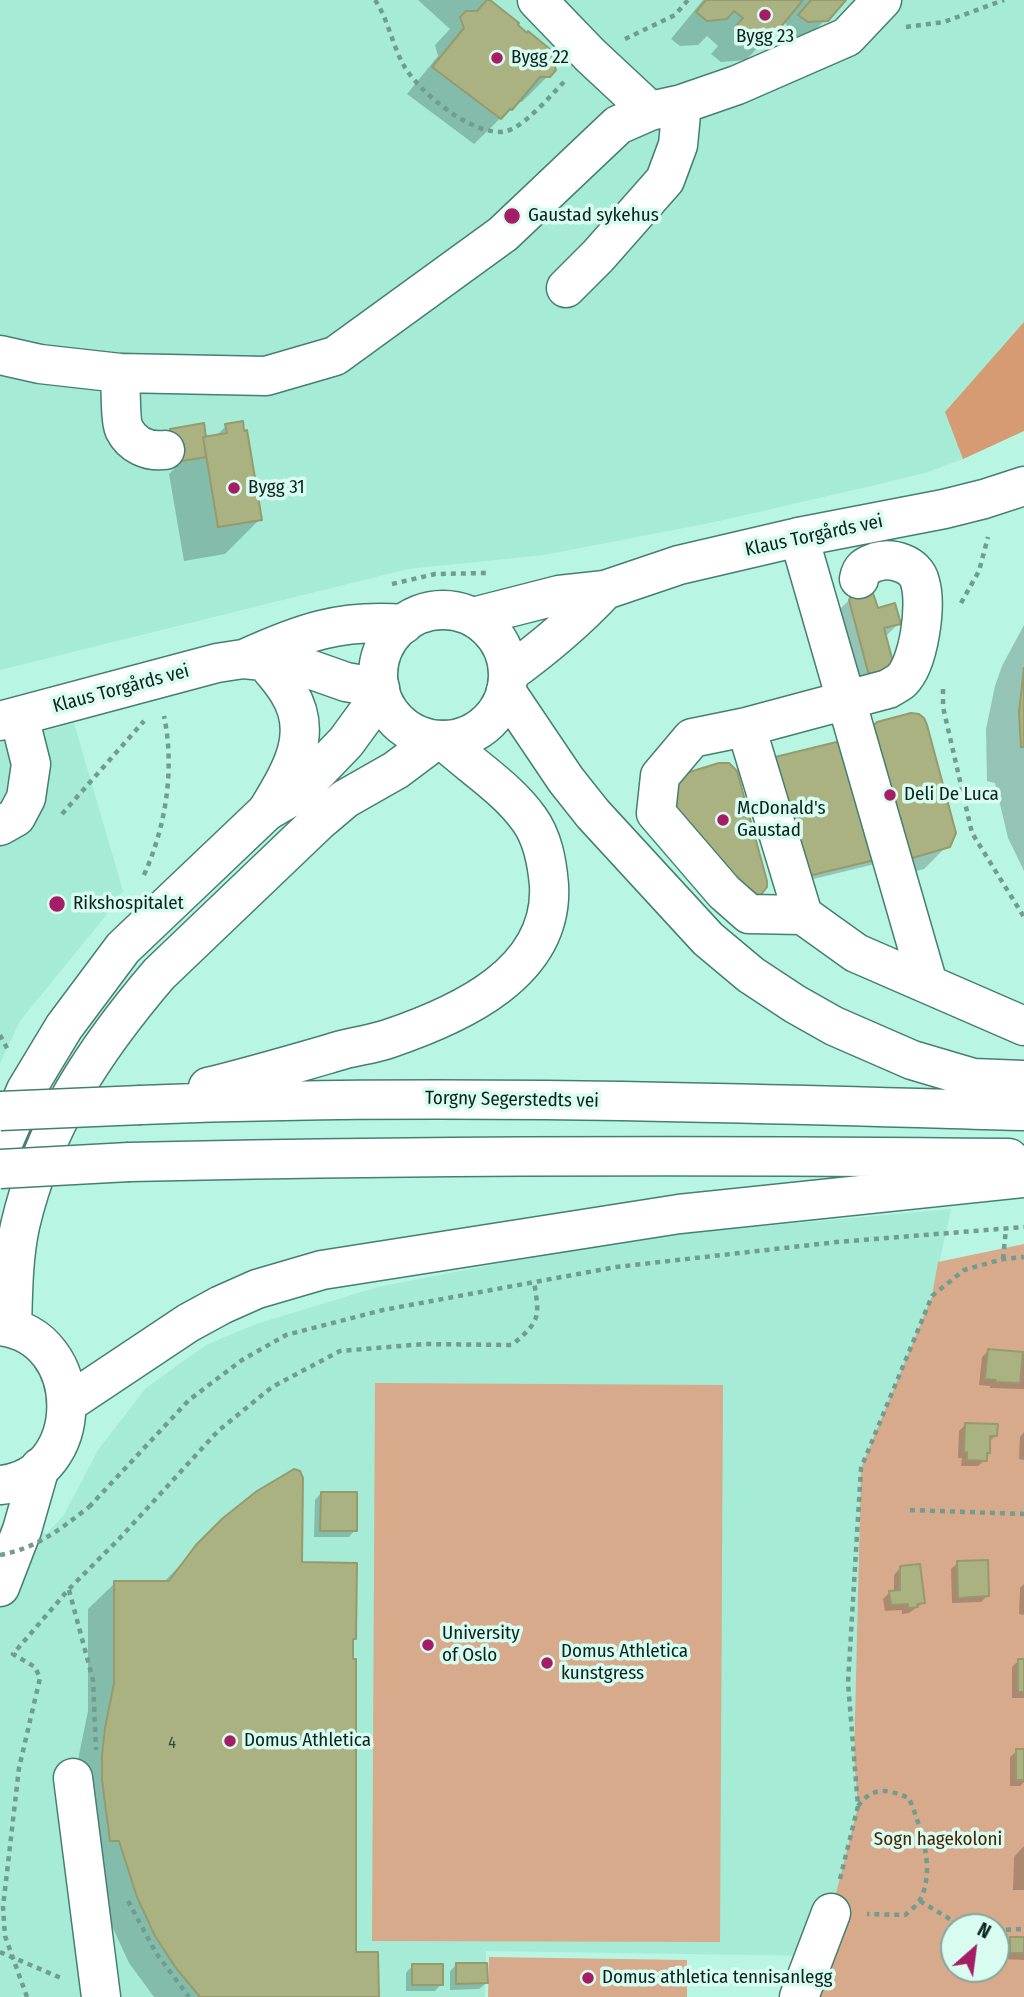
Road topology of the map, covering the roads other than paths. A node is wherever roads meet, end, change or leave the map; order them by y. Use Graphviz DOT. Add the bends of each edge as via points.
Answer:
graph roads {
  1 [pos="537,0"];
  2 [pos="892,14"];
  3 [pos="666,108"];
  4 [pos="566,288"];
  5 [pos="0,355"];
  6 [pos="120,373"];
  7 [pos="165,450"];
  8 [pos="1024,486"];
  9 [pos="799,537"];
  10 [pos="859,579"];
  11 [pos="605,590"];
  12 [pos="473,617"];
  13 [pos="404,624"];
  14 [pos="254,660"];
  15 [pos="507,682"];
  16 [pos="380,691"];
  17 [pos="845,700"];
  18 [pos="10,719"];
  19 [pos="746,727"];
  20 [pos="440,740"];
  21 [pos="267,811"];
  22 [pos="0,826"];
  23 [pos="803,915"];
  24 [pos="928,984"];
  25 [pos="1024,1027"];
  26 [pos="1024,1080"];
  27 [pos="152,1103"];
  28 [pos="0,1111"];
  29 [pos="1024,1111"];
  30 [pos="0,1150"];
  31 [pos="1024,1158"];
  32 [pos="0,1169"];
  33 [pos="1024,1178"];
  34 [pos="6,1327"];
  35 [pos="68,1403"];
  36 [pos="40,1467"];
  37 [pos="0,1485"];
  38 [pos="0,1587"];
  39 [pos="73,1778"];
  40 [pos="831,1913"];
  41 [pos="101,1996"];
  42 [pos="799,1997"];
  1 -- 3 [label="main road" via="590,55"];
  2 -- 3 [label="main road" via="737,85"];
  3 -- 4 [label="main road" via="678,145 665,180"];
  3 -- 6 [label="main road" via="618,125 503,234 335,356 266,376"];
  5 -- 6 [label="main road"];
  6 -- 7 [label="main road" via="123,428 140,447"];
  8 -- 9 [label="main road, Klaus Torgårds vei" via="944,509"];
  9 -- 11 [label="main road, Klaus Torgårds vei" via="679,565"];
  9 -- 17 [label="main road"];
  10 -- 17 [label="main road" via="864,566 896,560 920,579 923,597 918,645 901,681"];
  11 -- 12 [label="main road, Klaus Torgårds vei" via="559,595"];
  11 -- 15 [label="main road, Klaus Torgårds vei"];
  12 -- 13 [label="main road" via="438,610"];
  12 -- 15 [label="main road" via="498,641 505,656"];
  13 -- 14 [label="main road, Klaus Torgårds vei" via="321,628 290,638"];
  13 -- 16 [label="main road" via="382,652"];
  14 -- 16 [label="main road, Klaus Torgårds vei" via="295,664"];
  14 -- 18 [label="main road, Klaus Torgårds vei" via="217,663"];
  14 -- 21 [label="main road" via="289,693 300,725 300,749"];
  15 -- 20 [label="main road" via="495,714 477,731"];
  15 -- 26 [label="main road" via="566,780 593,814 708,939 751,975 834,1026 912,1060 973,1077"];
  16 -- 20 [label="main road" via="403,726"];
  16 -- 21 [label="main road" via="330,760 296,794"];
  17 -- 19 [label="main road"];
  17 -- 24 [label="main road"];
  18 -- 22 [label="main road" via="31,764 26,797 16,817"];
  19 -- 23 [label="main road"];
  19 -- 23 [label="main road" via="692,738 660,776 656,813 749,914"];
  20 -- 27 [label="main road" via="515,802 531,821 543,847 548,871 547,914 530,953 484,996 429,1024 386,1040"];
  20 -- 34 [label="main road" via="345,799 319,821 159,975 98,1052 64,1105 38,1164 20,1227"];
  21 -- 30 [label="main road" via="99,977 26,1090"];
  23 -- 24 [label="main road" via="856,953"];
  24 -- 25 [label="main road"];
  27 -- 28 [label="main road, Torgny Segerstedts vei, bridge"];
  27 -- 29 [label="main road, Torgny Segerstedts vei" via="409,1099"];
  31 -- 32 [label="main road, bridge" via="421,1156"];
  33 -- 35 [label="main road" via="614,1222 322,1270 276,1282 221,1305"];
  34 -- 35 [label="main road" via="35,1339 53,1357"];
  35 -- 36 [label="main road" via="65,1430"];
  36 -- 37 [label="main road"];
  36 -- 38 [label="main road"];
  39 -- 41 [label="main road"];
  40 -- 42 [label="main road"];
}
